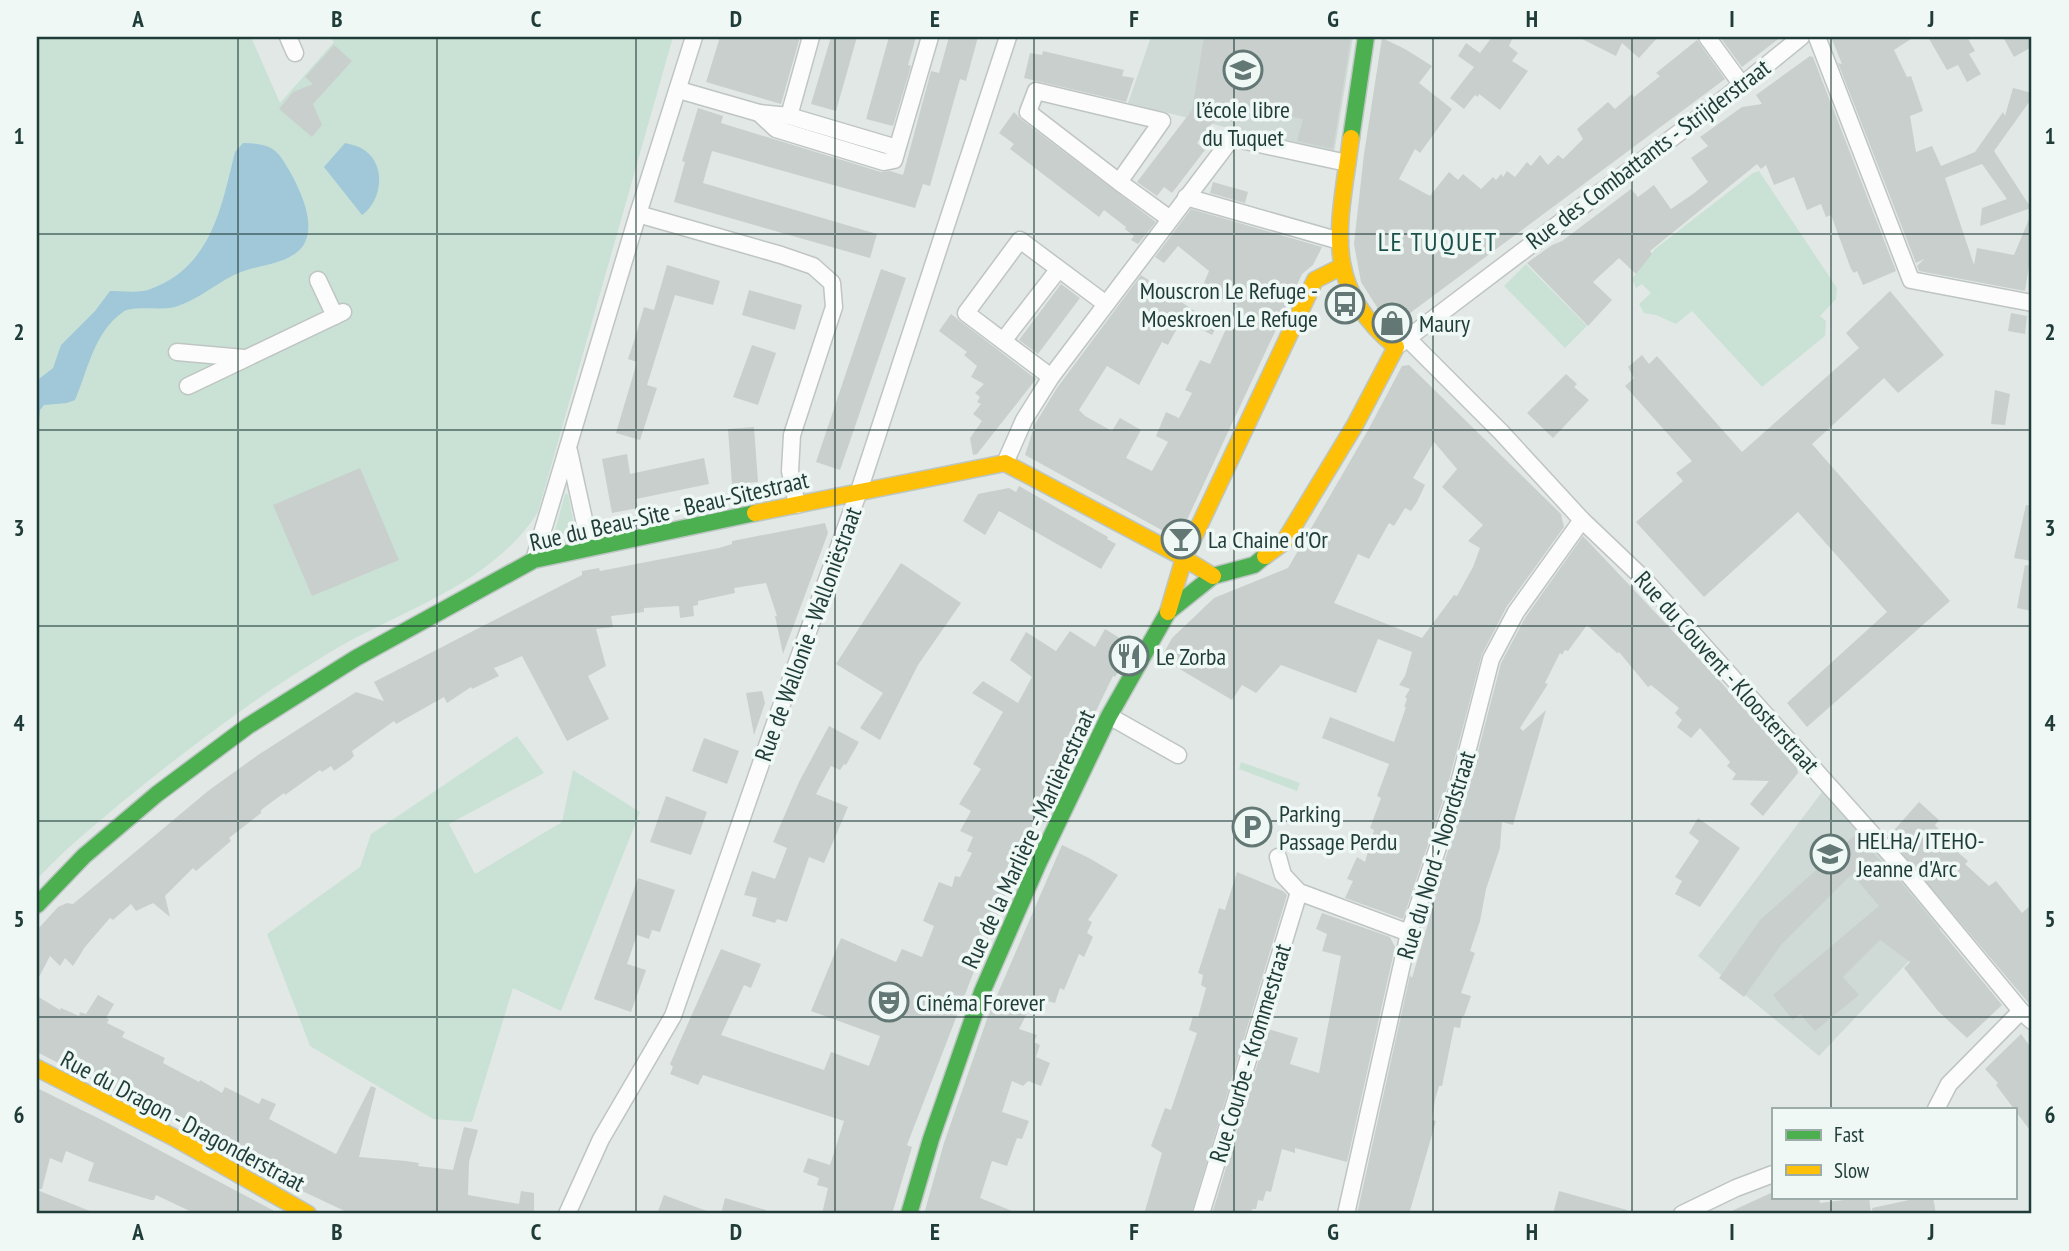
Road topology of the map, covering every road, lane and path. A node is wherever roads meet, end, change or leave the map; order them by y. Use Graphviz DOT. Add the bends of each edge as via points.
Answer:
graph roads {
  1 [pos="288,37"];
  2 [pos="694,37"];
  3 [pos="811,37"];
  4 [pos="930,37"];
  5 [pos="1008,37"];
  6 [pos="1366,37"];
  7 [pos="1707,37"];
  8 [pos="1801,37"];
  9 [pos="1817,37"];
  10 [pos="295,53"];
  11 [pos="1742,85"];
  12 [pos="678,90"];
  13 [pos="759,113"];
  14 [pos="789,116"];
  15 [pos="897,148"];
  16 [pos="1347,163"];
  17 [pos="1119,181"];
  18 [pos="1186,197"];
  19 [pos="638,215"];
  20 [pos="1170,219"];
  21 [pos="1340,241"];
  22 [pos="1341,267"];
  23 [pos="1058,270"];
  24 [pos="318,281"];
  25 [pos="2032,303"];
  26 [pos="1105,304"];
  27 [pos="1003,341"];
  28 [pos="1401,342"];
  29 [pos="177,352"];
  30 [pos="246,358"];
  31 [pos="1051,377"];
  32 [pos="188,386"];
  33 [pos="569,445"];
  34 [pos="1005,463"];
  35 [pos="859,491"];
  36 [pos="797,505"];
  37 [pos="1582,520"];
  38 [pos="590,547"];
  39 [pos="1184,558"];
  40 [pos="534,561"];
  41 [pos="1213,576"];
  42 [pos="1168,611"];
  43 [pos="1109,716"];
  44 [pos="1178,755"];
  45 [pos="1278,857"];
  46 [pos="1299,892"];
  47 [pos="37,905"];
  48 [pos="1409,933"];
  49 [pos="2026,1016"];
  50 [pos="37,1068"];
  51 [pos="1937,1108"];
  52 [pos="1772,1174"];
  53 [pos="308,1214"];
  54 [pos="567,1214"];
  55 [pos="909,1214"];
  56 [pos="1201,1214"];
  57 [pos="1346,1214"];
  58 [pos="1682,1214"];
  1 -- 10 [label="street"];
  2 -- 12 [label="street"];
  3 -- 14 [label="street"];
  4 -- 15 [label="street"];
  5 -- 35 [label="street, Rue de Wallonie - Walloniëstraat"];
  6 -- 16 [label="street"];
  7 -- 11 [label="street"];
  8 -- 11 [label="street, Rue des Combattants - Strijderstraat"];
  9 -- 25 [label="street" via="1910,280"];
  11 -- 28 [label="street, Rue des Combattants - Strijderstraat"];
  12 -- 13 [label="street"];
  12 -- 19 [label="street"];
  13 -- 14 [label="street"];
  13 -- 15 [label="street" via="776,129 884,162 894,160"];
  14 -- 15 [label="street"];
  16 -- 18 [label="street" via="1232,138"];
  16 -- 21 [label="street"];
  17 -- 17 [label="street" via="1161,121 1036,91 1028,112"];
  17 -- 20 [label="street"];
  18 -- 20 [label="street"];
  18 -- 21 [label="street"];
  19 -- 33 [label="street"];
  19 -- 36 [label="street" via="813,266 832,282 834,307 792,435 790,471"];
  20 -- 26 [label="street"];
  21 -- 22 [label="street"];
  22 -- 28 [label="street" via="1378,333"];
  22 -- 39 [label="street, Rue de la Marlière - Marlièrestraat" via="1315,280"];
  23 -- 26 [label="street"];
  23 -- 27 [label="street"];
  23 -- 27 [label="street" via="1020,240 966,313"];
  24 -- 30 [label="street" via="339,314"];
  26 -- 31 [label="street"];
  27 -- 31 [label="street"];
  28 -- 37 [label="street, Rue du Couvent - Kloosterstraat" via="1501,432"];
  28 -- 41 [label="street, Rue de la Marlière - Marlièrestraat" via="1284,542 1254,565"];
  29 -- 30 [label="street"];
  30 -- 32 [label="street"];
  31 -- 34 [label="street" via="1024,420"];
  33 -- 38 [label="street"];
  33 -- 40 [label="street"];
  34 -- 35 [label="street, Rue du Beau-Site - Beau-Sitestraat"];
  34 -- 39 [label="street"];
  35 -- 36 [label="street, Rue du Beau-Site - Beau-Sitestraat"];
  35 -- 54 [label="street, Rue de Wallonie - Walloniëstraat" via="673,1016 601,1139"];
  36 -- 38 [label="street, Rue du Beau-Site - Beau-Sitestraat"];
  37 -- 48 [label="street, Rue du Nord - Noordstraat" via="1516,612 1491,659 1457,791"];
  37 -- 49 [label="street, Rue du Couvent - Kloosterstraat" via="1645,580 1780,729"];
  38 -- 40 [label="street, Rue du Beau-Site - Beau-Sitestraat"];
  39 -- 41 [label="street"];
  39 -- 42 [label="street, Rue de la Marlière - Marlièrestraat"];
  40 -- 47 [label="street, Rue du Beau-Site - Beau-Sitestraat" via="356,658 248,726 157,794 84,856"];
  41 -- 42 [label="street, Rue de la Marlière - Marlièrestraat"];
  42 -- 43 [label="street, Rue de la Marlière - Marlièrestraat"];
  43 -- 44 [label="street"];
  43 -- 55 [label="street, Rue de la Marlière - Marlièrestraat" via="982,992"];
  45 -- 46 [label="street" via="1283,875"];
  46 -- 48 [label="street"];
  46 -- 56 [label="street, Rue Courbe - Krommestraat"];
  48 -- 57 [label="street, Rue du Nord - Noordstraat"];
  49 -- 51 [label="street" via="1949,1084"];
  50 -- 53 [label="street, Rue du Dragon - Dragonderstraat" via="173,1137"];
  52 -- 58 [label="street"];
}
